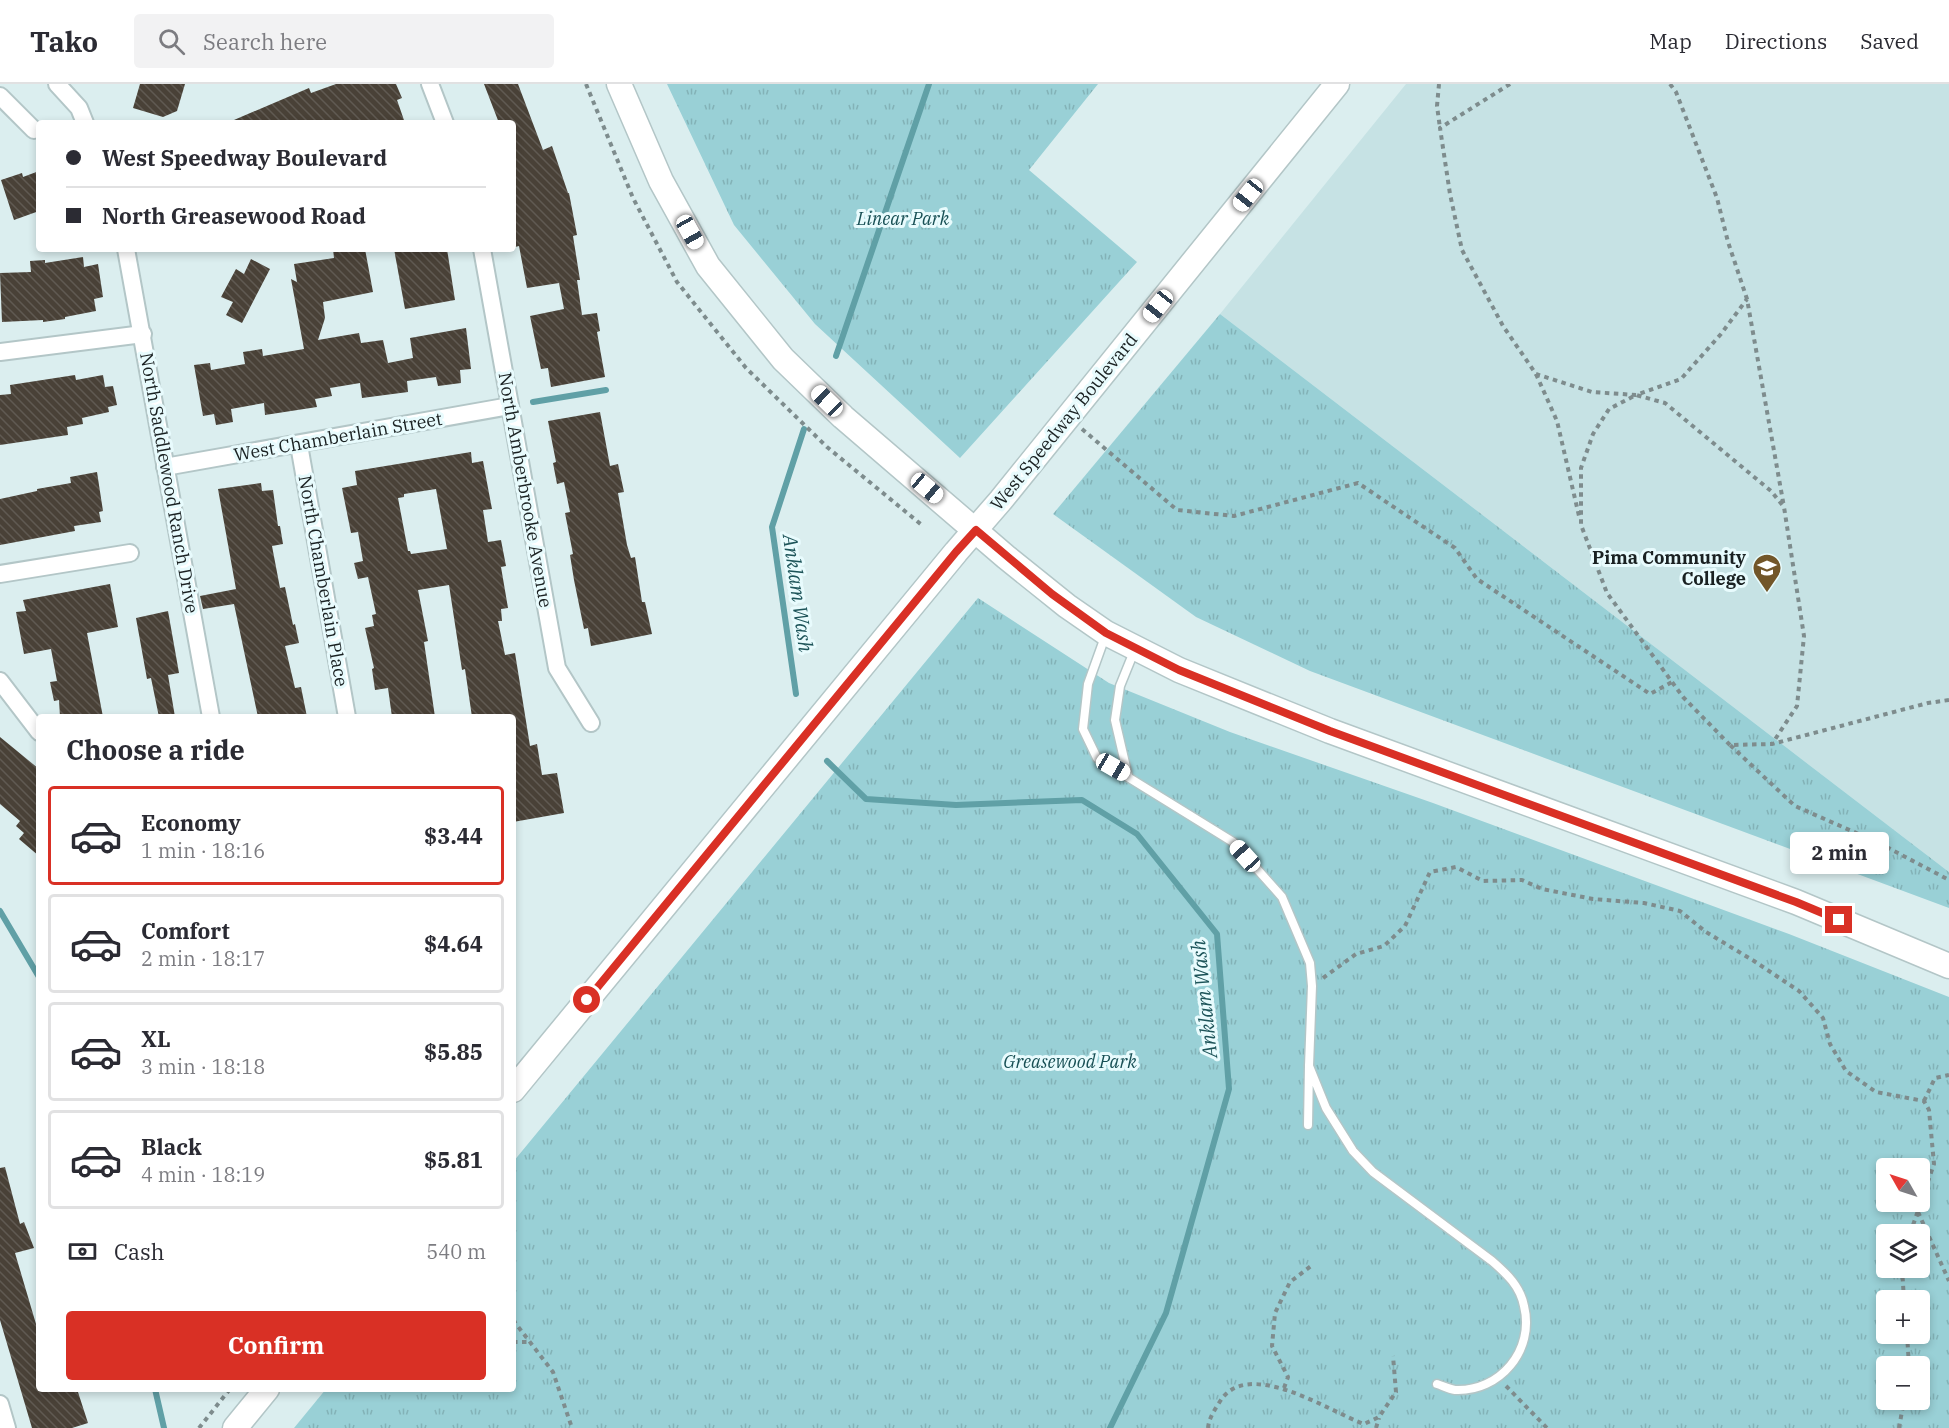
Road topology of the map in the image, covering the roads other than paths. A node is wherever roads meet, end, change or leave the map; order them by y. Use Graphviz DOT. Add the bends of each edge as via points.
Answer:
graph roads {
  1 [pos="57,84"];
  2 [pos="430,84"];
  3 [pos="619,84"];
  4 [pos="1337,84"];
  5 [pos="0,96"];
  6 [pos="84,120"];
  7 [pos="444,120"];
  8 [pos="34,130"];
  9 [pos="127,252"];
  10 [pos="483,252"];
  11 [pos="143,334"];
  12 [pos="0,352"];
  13 [pos="510,406"];
  14 [pos="299,445"];
  15 [pos="165,467"];
  16 [pos="976,530"];
  17 [pos="130,553"];
  18 [pos="0,574"];
  19 [pos="1106,633"];
  20 [pos="1135,649"];
  21 [pos="0,681"];
  22 [pos="210,714"];
  23 [pos="346,714"];
  24 [pos="591,723"];
  25 [pos="36,728"];
  26 [pos="1128,776"];
  27 [pos="1949,966"];
  28 [pos="1309,1066"];
  29 [pos="516,1086"];
  30 [pos="1308,1125"];
  31 [pos="1437,1384"];
  32 [pos="265,1392"];
  33 [pos="0,1404"];
  34 [pos="7,1428"];
  35 [pos="235,1428"];
  1 -- 6 [label="street" via="79,108"];
  2 -- 7 [label="street"];
  3 -- 16 [label="main road" via="661,181 708,266 775,350 843,417"];
  4 -- 16 [label="main road, West Speedway Boulevard"];
  5 -- 8 [label="street"];
  9 -- 11 [label="street, North Saddlewood Ranch Drive"];
  10 -- 13 [label="street, North Amberbrooke Avenue"];
  11 -- 12 [label="street"];
  11 -- 15 [label="street, North Saddlewood Ranch Drive"];
  13 -- 14 [label="street, West Chamberlain Street"];
  13 -- 24 [label="street, North Amberbrooke Avenue" via="557,668"];
  14 -- 15 [label="street, West Chamberlain Street"];
  14 -- 23 [label="street, North Chamberlain Place"];
  15 -- 22 [label="street, North Saddlewood Ranch Drive"];
  16 -- 19 [label="main road" via="1058,599"];
  16 -- 29 [label="main road, West Speedway Boulevard"];
  17 -- 18 [label="street"];
  19 -- 20 [label="main road"];
  19 -- 26 [label="lane" via="1089,684 1083,729 1097,758"];
  20 -- 26 [label="lane" via="1120,686 1115,720"];
  20 -- 27 [label="main road" via="1330,731 1796,902"];
  21 -- 25 [label="street"];
  26 -- 28 [label="lane" via="1233,842 1282,897 1310,963"];
  28 -- 30 [label="lane"];
  28 -- 31 [label="lane" via="1326,1108 1353,1151 1373,1172 1492,1261 1519,1292 1527,1327 1524,1343 1511,1366 1498,1378 1476,1388 1453,1390"];
  32 -- 35 [label="main road"];
  33 -- 34 [label="street"];
}
